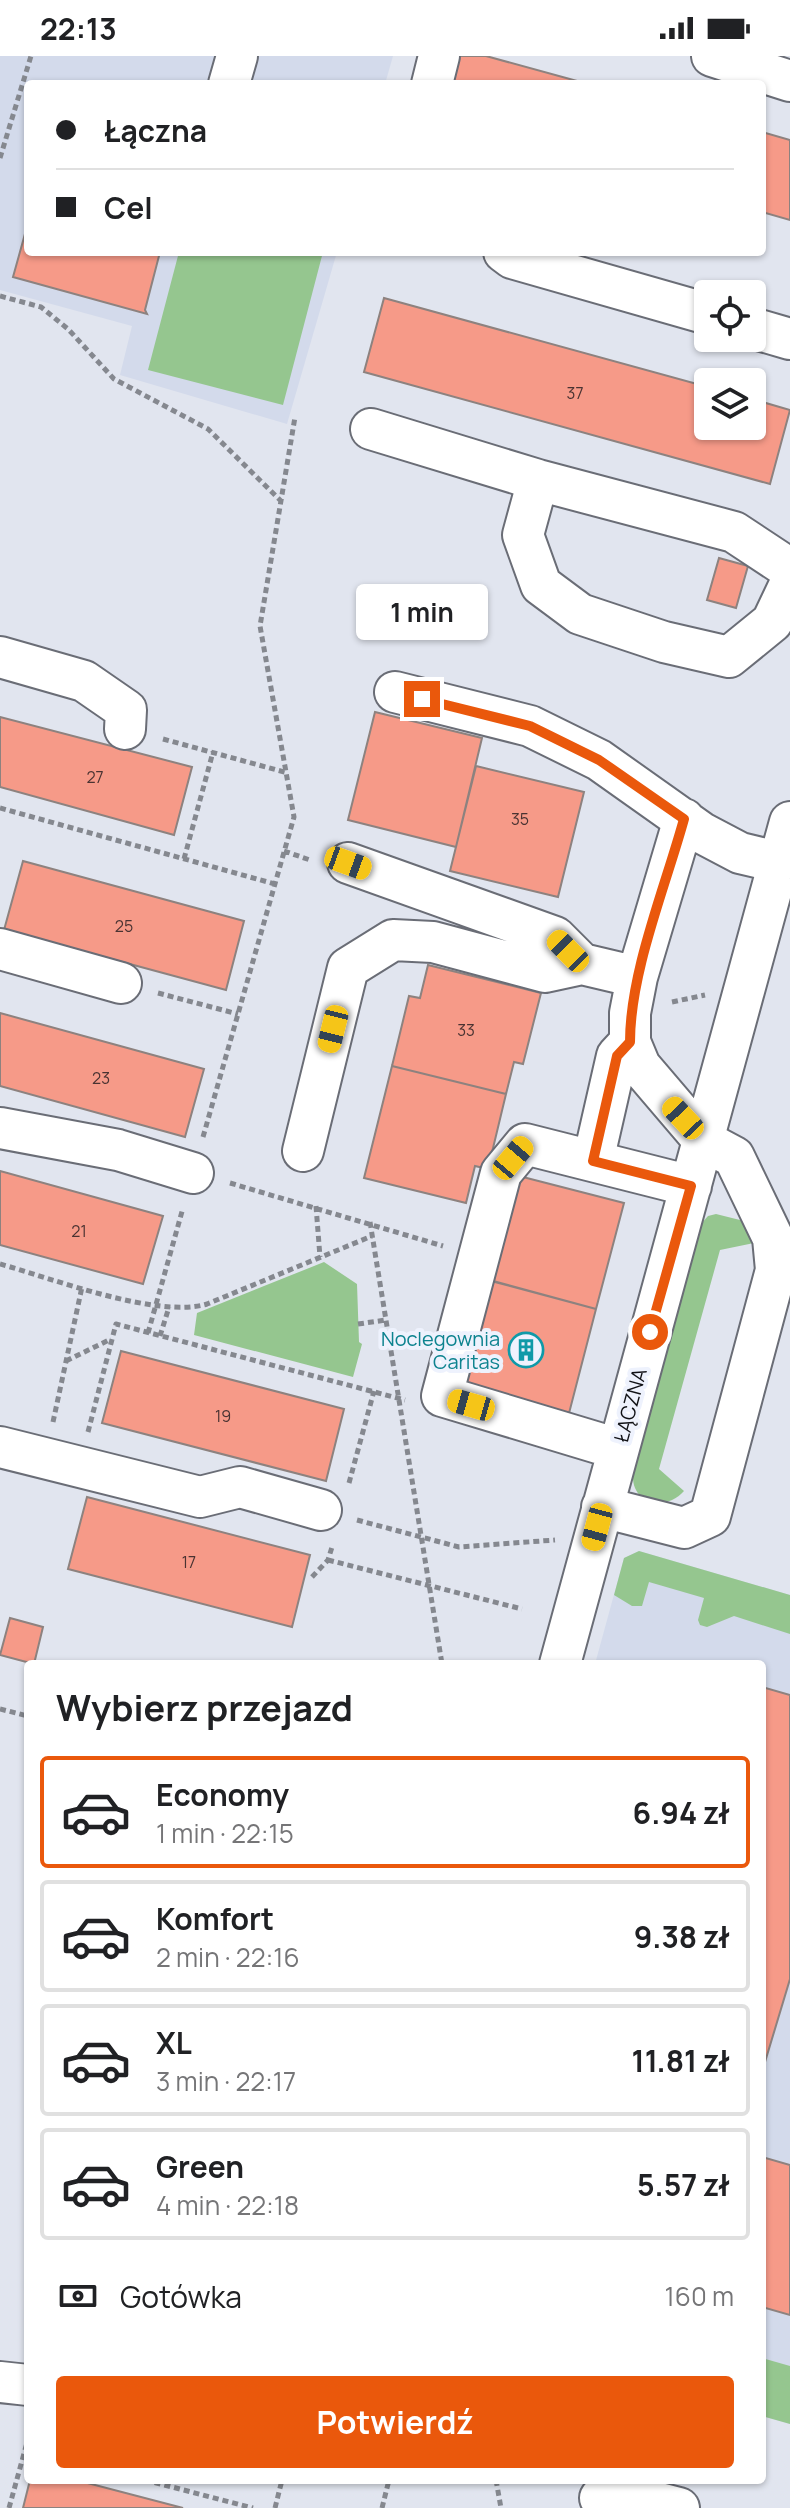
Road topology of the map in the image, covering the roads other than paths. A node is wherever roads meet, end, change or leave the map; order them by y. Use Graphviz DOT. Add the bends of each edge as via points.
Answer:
graph roads {
  1 [pos="237,56"];
  2 [pos="439,56"];
  3 [pos="712,56"];
  4 [pos="230,80"];
  5 [pos="433,80"];
  6 [pos="790,81"];
  7 [pos="509,256"];
  8 [pos="694,310"];
  9 [pos="766,332"];
  10 [pos="790,339"];
  11 [pos="371,429"];
  12 [pos="538,480"];
  13 [pos="790,569"];
  14 [pos="790,584"];
  15 [pos="0,657"];
  16 [pos="395,692"];
  17 [pos="125,729"];
  18 [pos="684,819"];
  19 [pos="790,822"];
  20 [pos="778,862"];
  21 [pos="348,863"];
  22 [pos="0,949"];
  23 [pos="582,964"];
  24 [pos="121,983"];
  25 [pos="633,1008"];
  26 [pos="0,1128"];
  27 [pos="704,1141"];
  28 [pos="303,1151"];
  29 [pos="593,1161"];
  30 [pos="193,1173"];
  31 [pos="691,1186"];
  32 [pos="0,1447"];
  33 [pos="618,1449"];
  34 [pos="602,1507"];
  35 [pos="321,1510"];
  36 [pos="561,1660"];
  37 [pos="0,2382"];
  38 [pos="24,2385"];
  39 [pos="595,2495"];
  40 [pos="679,2508"];
  1 -- 4 [label="street"];
  2 -- 5 [label="street"];
  3 -- 6 [label="street"];
  7 -- 8 [label="street"];
  9 -- 10 [label="street"];
  11 -- 12 [label="street"];
  12 -- 13 [label="street" via="734,532"];
  12 -- 14 [label="street" via="523,535 541,585 580,614 729,657 772,622"];
  15 -- 17 [label="street" via="84,681 126,710"];
  16 -- 18 [label="street" via="530,726 599,760"];
  18 -- 20 [label="street" via="740,853"];
  18 -- 25 [label="street"];
  19 -- 20 [label="street, ŁĄCZNA"];
  20 -- 27 [label="street, ŁĄCZNA"];
  21 -- 23 [label="street" via="555,937"];
  22 -- 24 [label="street"];
  23 -- 25 [label="street"];
  23 -- 28 [label="street" via="545,972 433,942 393,940 348,968"];
  25 -- 27 [label="street" via="654,1085"];
  25 -- 29 [label="street"];
  26 -- 30 [label="street" via="118,1150"];
  27 -- 31 [label="street, ŁĄCZNA"];
  27 -- 34 [label="street" via="734,1157 773,1238 776,1270 710,1516 684,1528"];
  29 -- 31 [label="street"];
  29 -- 33 [label="street" via="525,1144 501,1173 442,1396"];
  31 -- 33 [label="street, ŁĄCZNA"];
  32 -- 35 [label="street" via="200,1497 240,1487"];
  33 -- 34 [label="street, ŁĄCZNA"];
  34 -- 36 [label="street, ŁĄCZNA"];
  37 -- 38 [label="street"];
  39 -- 40 [label="street"];
}
